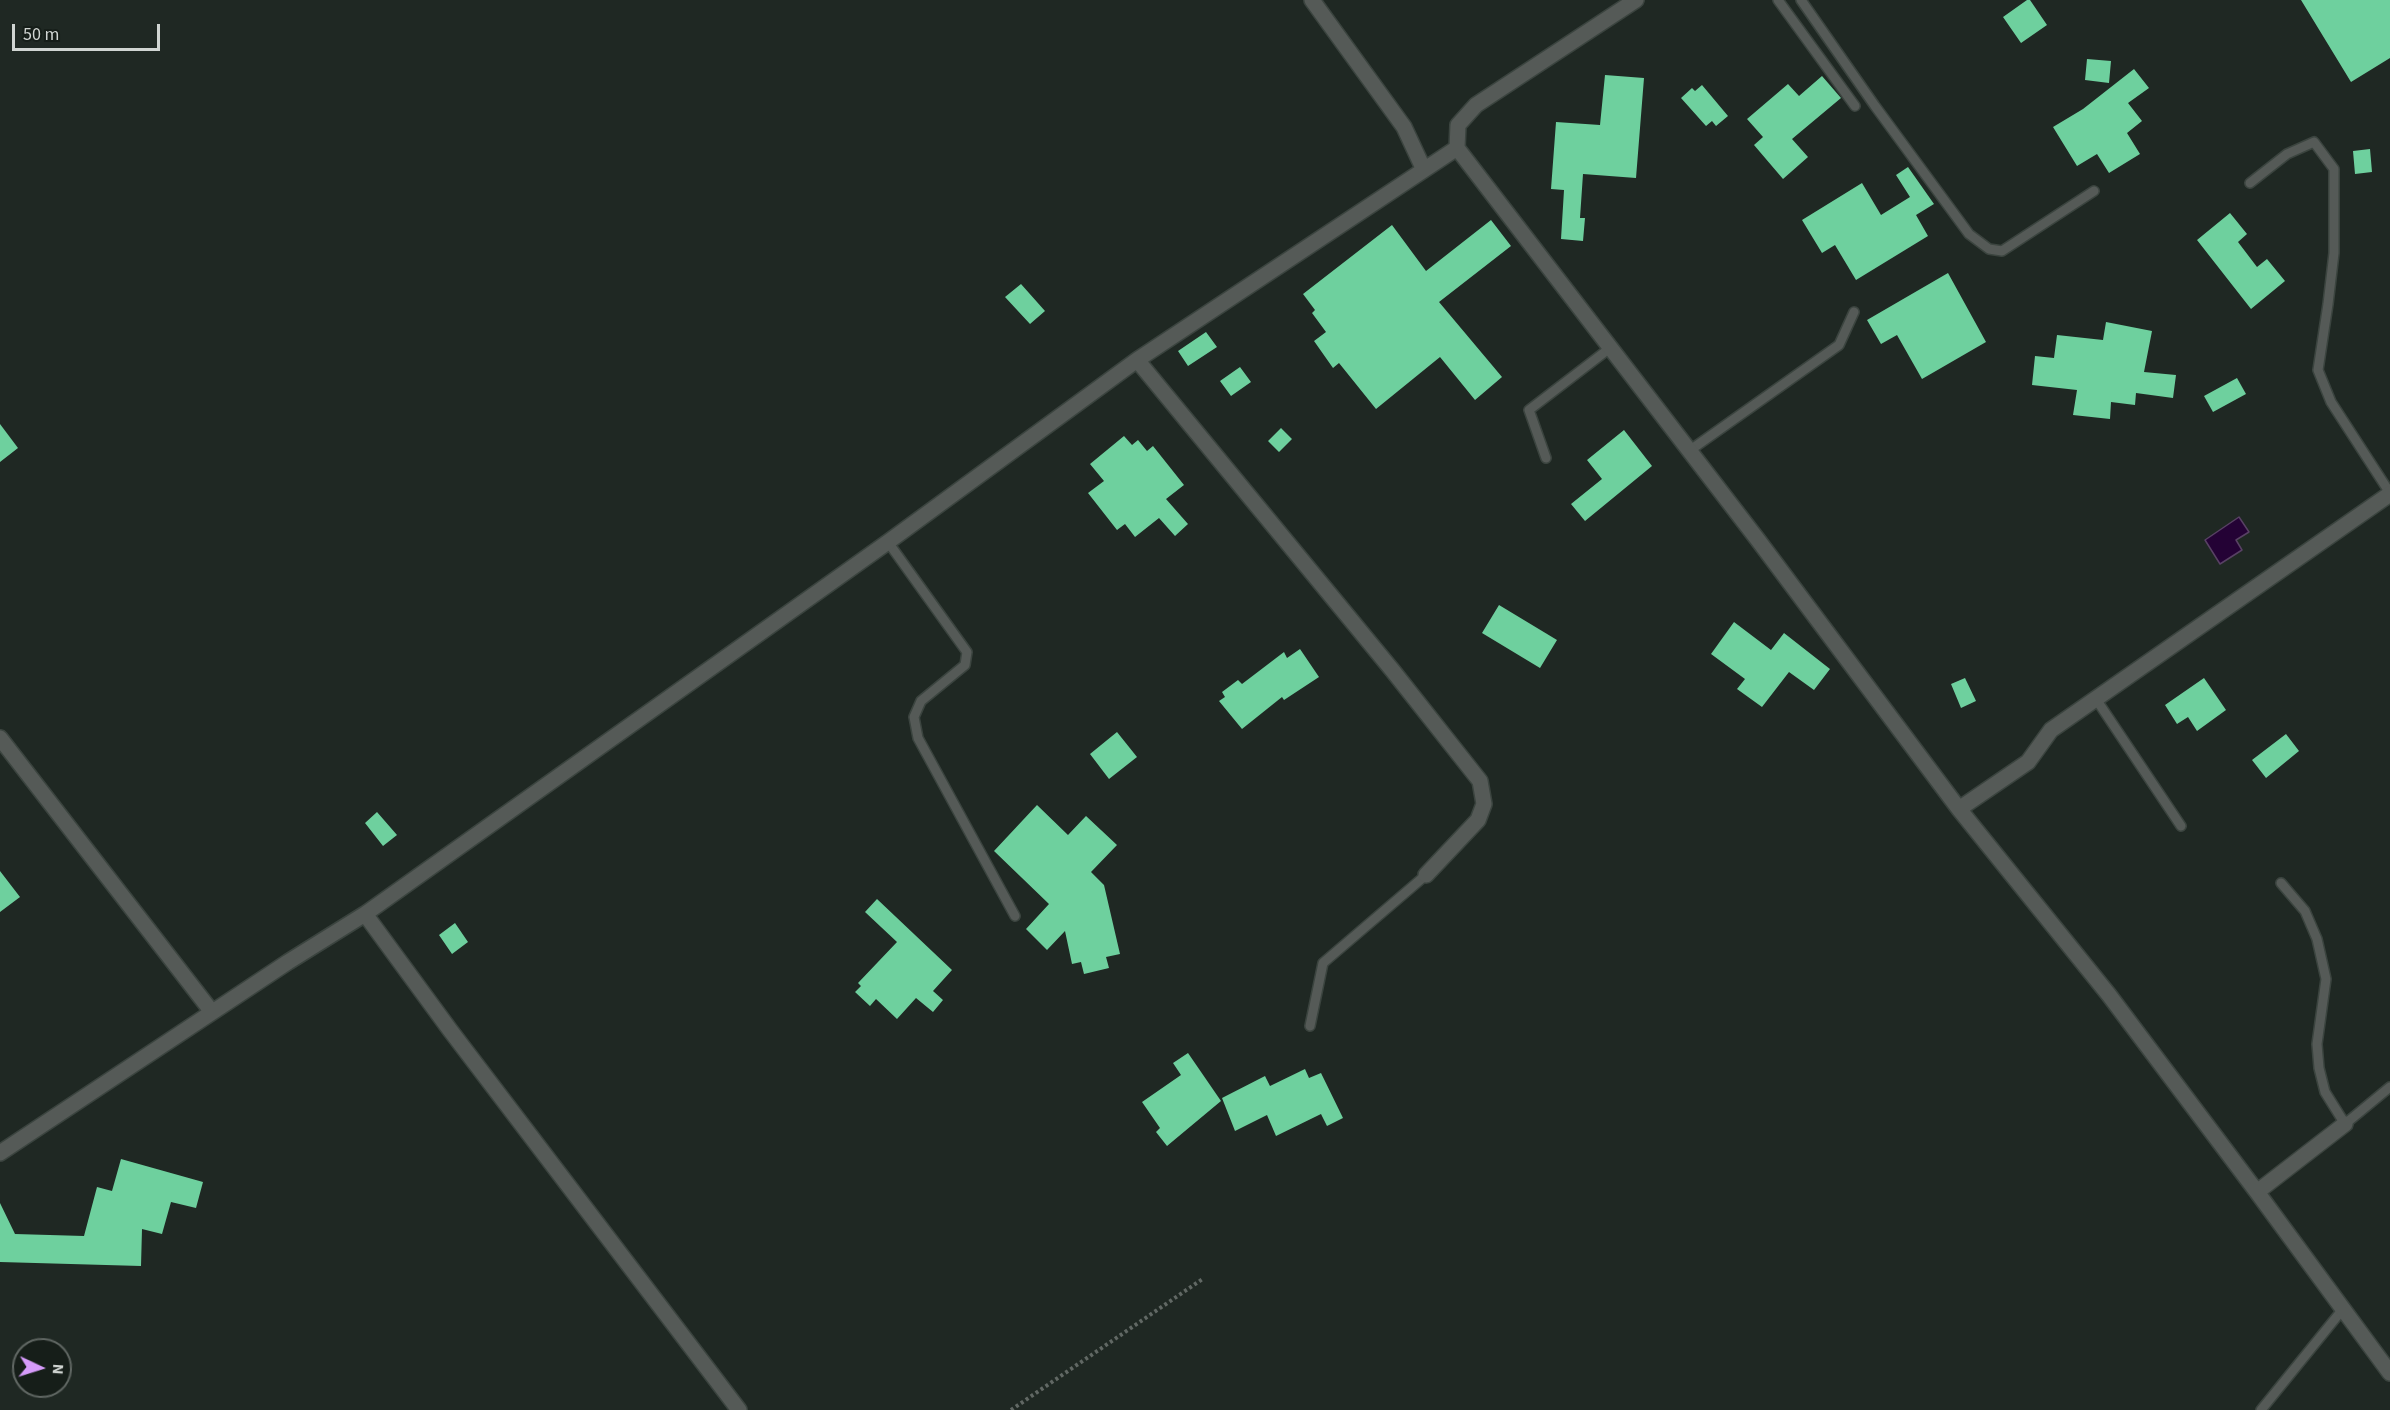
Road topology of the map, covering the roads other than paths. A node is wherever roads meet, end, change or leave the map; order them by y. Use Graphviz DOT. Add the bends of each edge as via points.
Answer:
graph roads {
  1 [pos="1312,0"];
  2 [pos="1636,0"];
  3 [pos="1778,0"];
  4 [pos="1801,0"];
  5 [pos="1856,106"];
  6 [pos="1457,148"];
  7 [pos="1424,170"];
  8 [pos="2250,183"];
  9 [pos="2094,190"];
  10 [pos="1854,312"];
  11 [pos="1610,348"];
  12 [pos="1137,360"];
  13 [pos="1689,451"];
  14 [pos="1546,458"];
  15 [pos="2390,493"];
  16 [pos="888,542"];
  17 [pos="2096,699"];
  18 [pos="0,738"];
  19 [pos="1959,809"];
  20 [pos="2181,826"];
  21 [pos="1426,875"];
  22 [pos="2281,883"];
  23 [pos="365,914"];
  24 [pos="1016,916"];
  25 [pos="212,1012"];
  26 [pos="1310,1026"];
  27 [pos="2390,1087"];
  28 [pos="2345,1124"];
  29 [pos="0,1153"];
  30 [pos="2258,1192"];
  31 [pos="2343,1309"];
  32 [pos="2390,1373"];
  33 [pos="739,1410"];
  34 [pos="2261,1410"];
  1 -- 7 [label="street" via="1404,127"];
  2 -- 6 [label="street" via="1476,105 1458,125"];
  3 -- 5 [label="lane"];
  4 -- 9 [label="lane" via="1969,234 1989,249 2002,251"];
  6 -- 7 [label="street"];
  6 -- 11 [label="street"];
  7 -- 12 [label="street"];
  8 -- 15 [label="lane" via="2287,154 2314,142 2334,168 2334,253 2318,370 2331,402"];
  10 -- 13 [label="lane" via="1839,345"];
  11 -- 13 [label="street"];
  11 -- 14 [label="lane" via="1529,410"];
  12 -- 16 [label="street"];
  12 -- 21 [label="street" via="1480,781 1484,804 1478,820"];
  13 -- 19 [label="street"];
  15 -- 17 [label="street"];
  16 -- 23 [label="street"];
  16 -- 24 [label="lane" via="967,652 964,665 921,701 914,717 918,738"];
  17 -- 19 [label="street" via="2051,730 2028,762"];
  17 -- 20 [label="lane"];
  18 -- 25 [label="street"];
  19 -- 30 [label="street" via="2109,995"];
  21 -- 26 [label="lane" via="1323,963"];
  22 -- 28 [label="lane" via="2305,911 2317,939 2326,979 2317,1044 2319,1068 2325,1092"];
  23 -- 25 [label="street"];
  23 -- 33 [label="street"];
  25 -- 29 [label="street"];
  27 -- 28 [label="lane"];
  28 -- 30 [label="street"];
  30 -- 31 [label="street"];
  31 -- 32 [label="street"];
  31 -- 34 [label="lane"];
}
